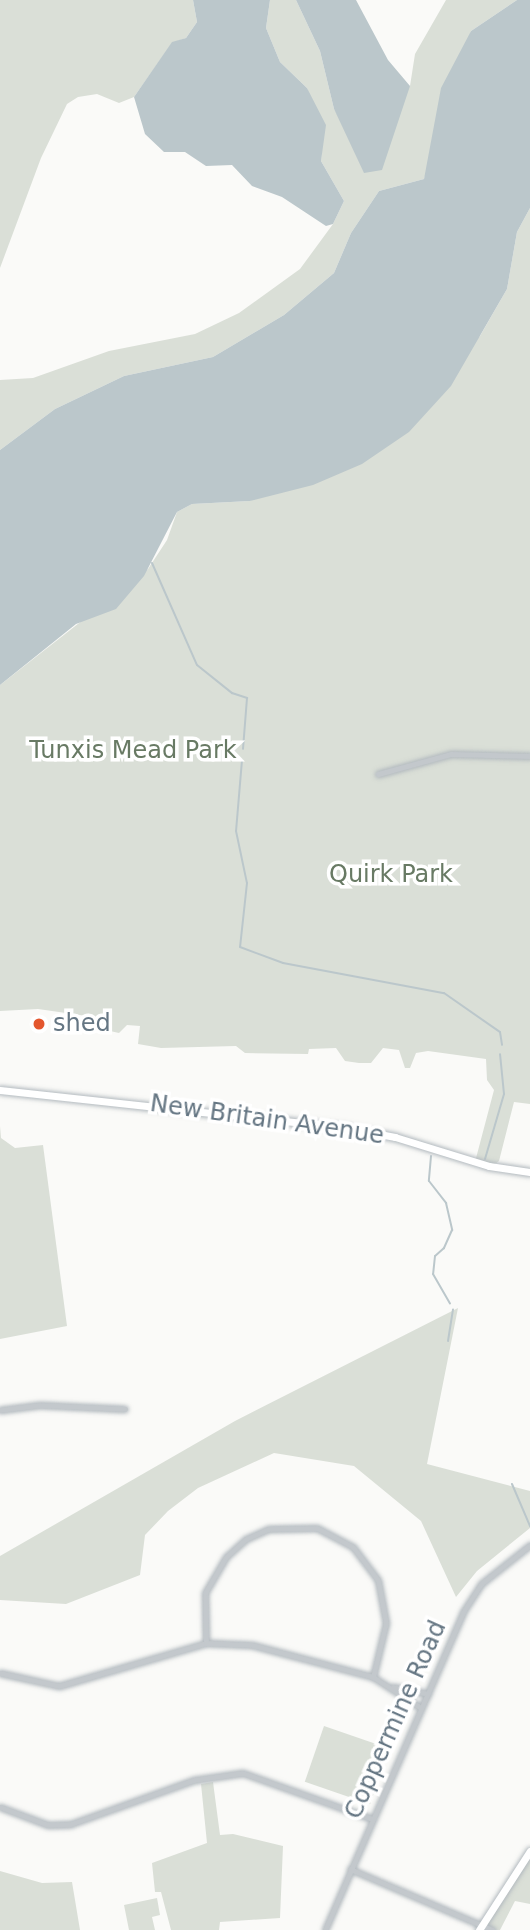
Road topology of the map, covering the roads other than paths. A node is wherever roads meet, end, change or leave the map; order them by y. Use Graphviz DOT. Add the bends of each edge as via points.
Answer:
graph roads {
  1 [pos="530,756"];
  2 [pos="379,774"];
  3 [pos="0,1090"];
  4 [pos="530,1172"];
  5 [pos="125,1409"];
  6 [pos="0,1410"];
  7 [pos="530,1545"];
  8 [pos="205,1643"];
  9 [pos="0,1673"];
  10 [pos="373,1677"];
  11 [pos="393,1687"];
  12 [pos="428,1693"];
  13 [pos="421,1708"];
  14 [pos="0,1807"];
  15 [pos="372,1819"];
  16 [pos="530,1851"];
  17 [pos="350,1869"];
  18 [pos="480,1927"];
  19 [pos="325,1930"];
  20 [pos="492,1930"];
  1 -- 2 [label="street" via="451,754"];
  3 -- 4 [label="street, New Britain Avenue" via="342,1127 489,1166"];
  5 -- 6 [label="street" via="40,1405"];
  7 -- 12 [label="street, Coppermine Road" via="481,1584 463,1612"];
  8 -- 9 [label="street" via="59,1686"];
  8 -- 10 [label="street" via="280,1649"];
  8 -- 10 [label="street" via="205,1592 226,1557 246,1539 268,1529 317,1528 353,1547 378,1580 386,1623"];
  10 -- 11 [label="street"];
  11 -- 12 [label="street"];
  11 -- 13 [label="street"];
  12 -- 13 [label="street, Coppermine Road"];
  13 -- 15 [label="street, Coppermine Road"];
  14 -- 15 [label="street" via="48,1825 71,1824 194,1780 243,1773"];
  15 -- 17 [label="street, Coppermine Road"];
  16 -- 18 [label="street"];
  17 -- 18 [label="street"];
  17 -- 19 [label="street, Coppermine Road"];
  18 -- 20 [label="street"];
}
